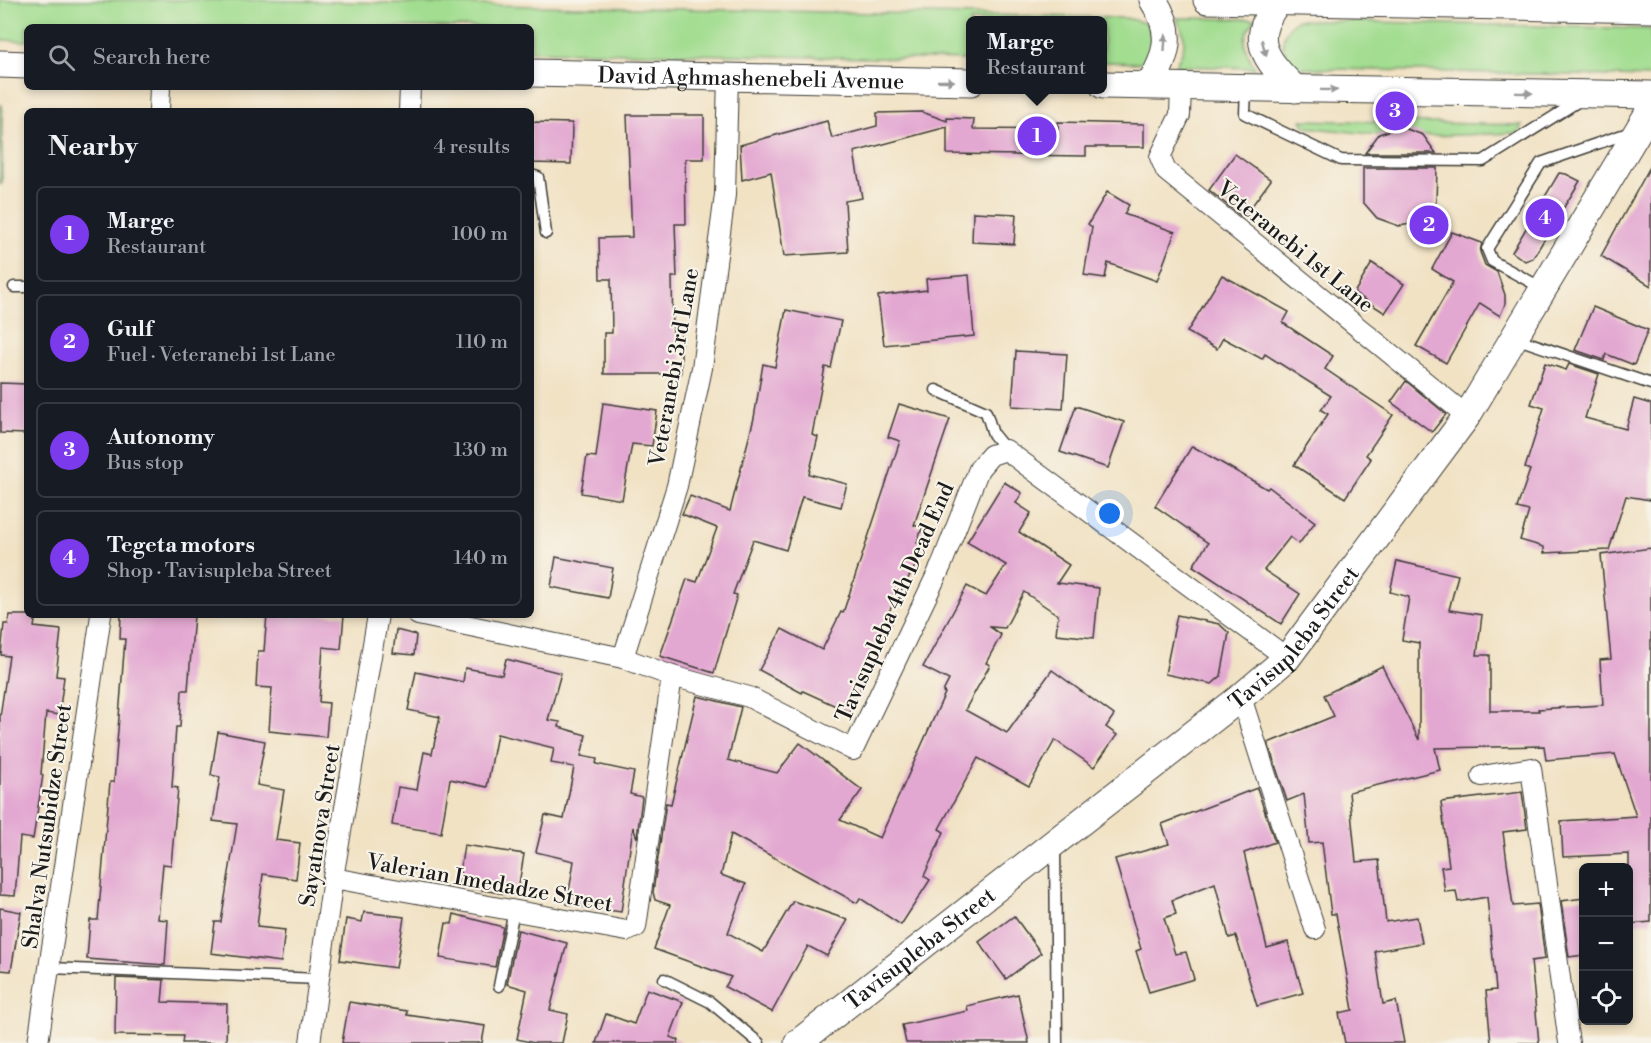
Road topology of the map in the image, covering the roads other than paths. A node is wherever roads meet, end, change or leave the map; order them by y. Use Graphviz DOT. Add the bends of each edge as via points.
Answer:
graph roads {
  1 [pos="1153,0"];
  2 [pos="1208,0"];
  3 [pos="1258,0"];
  4 [pos="1651,9"];
  5 [pos="0,64"];
  6 [pos="24,65"];
  7 [pos="534,73"];
  8 [pos="728,76"];
  9 [pos="966,82"];
  10 [pos="1107,85"];
  11 [pos="1150,85"];
  12 [pos="1181,86"];
  13 [pos="1246,87"];
  14 [pos="1295,89"];
  15 [pos="160,90"];
  16 [pos="410,90"];
  17 [pos="1590,94"];
  18 [pos="1651,95"];
  19 [pos="159,108"];
  20 [pos="409,108"];
  21 [pos="1644,119"];
  22 [pos="534,176"];
  23 [pos="546,233"];
  24 [pos="14,287"];
  25 [pos="24,287"];
  26 [pos="1542,288"];
  27 [pos="1515,338"];
  28 [pos="1651,384"];
  29 [pos="936,390"];
  30 [pos="1467,416"];
  31 [pos="1006,450"];
  32 [pos="101,618"];
  33 [pos="377,618"];
  34 [pos="432,618"];
  35 [pos="623,658"];
  36 [pos="1287,658"];
  37 [pos="672,676"];
  38 [pos="1241,697"];
  39 [pos="1482,776"];
  40 [pos="1055,843"];
  41 [pos="333,878"];
  42 [pos="514,910"];
  43 [pos="1315,929"];
  44 [pos="50,968"];
  45 [pos="319,979"];
  46 [pos="664,979"];
  47 [pos="499,986"];
  48 [pos="38,1043"];
  49 [pos="310,1043"];
  50 [pos="759,1043"];
  51 [pos="798,1043"];
  52 [pos="1057,1043"];
  53 [pos="1569,1043"];
  11 -- 1 [label="main road, one-way" via="1162,64 1167,40 1164,19"];
  2 -- 3 [label="main road"];
  3 -- 4 [label="main road"];
  3 -- 14 [label="main road, one-way" via="1265,20 1261,42 1271,65"];
  5 -- 6 [label="main road"];
  7 -- 8 [label="main road, David Aghmashenebeli Avenue"];
  8 -- 9 [label="main road, David Aghmashenebeli Avenue, one-way"];
  8 -- 35 [label="street, Veteranebi 3rd Lane" via="725,195 702,368 677,486"];
  10 -- 11 [label="main road"];
  11 -- 12 [label="main road"];
  12 -- 13 [label="main road"];
  12 -- 30 [label="street, Veteranebi 1st Lane" via="1180,115 1160,157 1166,171"];
  13 -- 14 [label="main road"];
  13 -- 17 [label="lane" via="1245,114 1341,160 1483,161"];
  14 -- 17 [label="main road, one-way"];
  15 -- 19 [label="street"];
  16 -- 20 [label="street"];
  17 -- 18 [label="main road"];
  21 -- 26 [label="main road, Tavisupleba Street"];
  21 -- 26 [label="lane" via="1541,163 1487,249 1492,261"];
  22 -- 23 [label="lane" via="538,177"];
  24 -- 25 [label="lane"];
  26 -- 27 [label="main road, Tavisupleba Street"];
  27 -- 28 [label="lane"];
  27 -- 30 [label="main road, Tavisupleba Street"];
  29 -- 31 [label="lane" via="986,412 993,434"];
  30 -- 36 [label="main road, Tavisupleba Street"];
  31 -- 36 [label="street"];
  31 -- 37 [label="street, Tavisupleba 4th Dead End" via="991,455 979,469 941,566 854,750 749,697"];
  32 -- 44 [label="street, Shalva Nutsubidze Street"];
  33 -- 41 [label="street, Sayatnova Street"];
  34 -- 35 [label="street, Tavisupleba 4th Dead End"];
  35 -- 37 [label="street, Tavisupleba 4th Dead End"];
  36 -- 38 [label="main road, Tavisupleba Street"];
  37 -- 42 [label="street, Valerian Imedadze Street" via="636,927 627,931"];
  38 -- 40 [label="main road, Tavisupleba Street"];
  38 -- 43 [label="street"];
  39 -- 53 [label="street" via="1531,768"];
  40 -- 51 [label="main road, Tavisupleba Street"];
  40 -- 52 [label="lane"];
  41 -- 42 [label="street, Valerian Imedadze Street"];
  41 -- 45 [label="street, Sayatnova Street"];
  42 -- 47 [label="lane"];
  44 -- 45 [label="lane"];
  44 -- 48 [label="street, Shalva Nutsubidze Street"];
  45 -- 49 [label="street, Sayatnova Street"];
  46 -- 50 [label="lane" via="710,1002"];
}
